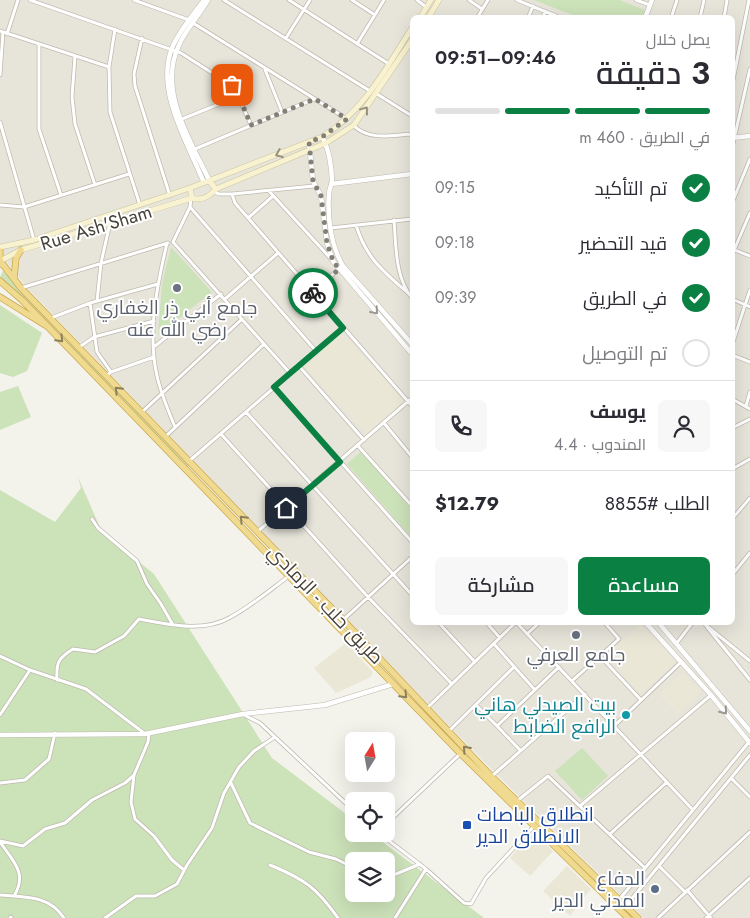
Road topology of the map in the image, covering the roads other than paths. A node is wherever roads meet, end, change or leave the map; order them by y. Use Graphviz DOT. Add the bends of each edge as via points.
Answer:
graph roads {
  1 [pos="18,0"];
  2 [pos="30,0"];
  3 [pos="134,0"];
  4 [pos="206,0"];
  5 [pos="224,0"];
  6 [pos="289,0"];
  7 [pos="310,0"];
  8 [pos="352,0"];
  9 [pos="384,0"];
  10 [pos="416,0"];
  11 [pos="431,0"];
  12 [pos="439,0"];
  13 [pos="468,0"];
  14 [pos="488,0"];
  15 [pos="517,0"];
  16 [pos="636,0"];
  17 [pos="652,0"];
  18 [pos="677,0"];
  19 [pos="704,0"];
  20 [pos="727,0"];
  21 [pos="749,0"];
  22 [pos="533,6"];
  23 [pos="650,6"];
  24 [pos="427,7"];
  25 [pos="482,9"];
  26 [pos="304,10"];
  27 [pos="545,11"];
  28 [pos="375,15"];
  29 [pos="422,15"];
  30 [pos="430,15"];
  31 [pos="478,15"];
  32 [pos="529,15"];
  33 [pos="544,15"];
  34 [pos="554,15"];
  35 [pos="646,15"];
  36 [pos="672,15"];
  37 [pos="701,15"];
  38 [pos="724,15"];
  39 [pos="191,22"];
  40 [pos="115,30"];
  41 [pos="410,31"];
  42 [pos="4,32"];
  43 [pos="142,38"];
  44 [pos="286,38"];
  45 [pos="410,43"];
  46 [pos="39,44"];
  47 [pos="357,44"];
  48 [pos="174,50"];
  49 [pos="75,56"];
  50 [pos="389,64"];
  51 [pos="109,67"];
  52 [pos="264,67"];
  53 [pos="750,69"];
  54 [pos="735,70"];
  55 [pos="0,75"];
  56 [pos="370,91"];
  57 [pos="377,94"];
  58 [pos="239,96"];
  59 [pos="315,99"];
  60 [pos="282,112"];
  61 [pos="410,115"];
  62 [pos="182,119"];
  63 [pos="347,119"];
  64 [pos="0,122"];
  65 [pos="251,125"];
  66 [pos="354,125"];
  67 [pos="410,134"];
  68 [pos="735,134"];
  69 [pos="750,136"];
  70 [pos="322,137"];
  71 [pos="735,138"];
  72 [pos="309,142"];
  73 [pos="326,143"];
  74 [pos="195,149"];
  75 [pos="310,149"];
  76 [pos="750,159"];
  77 [pos="129,174"];
  78 [pos="410,174"];
  79 [pos="207,182"];
  80 [pos="94,185"];
  81 [pos="314,186"];
  82 [pos="330,187"];
  83 [pos="190,188"];
  84 [pos="215,190"];
  85 [pos="269,191"];
  86 [pos="318,191"];
  87 [pos="232,194"];
  88 [pos="61,195"];
  89 [pos="170,196"];
  90 [pos="273,196"];
  91 [pos="735,196"];
  92 [pos="192,198"];
  93 [pos="0,205"];
  94 [pos="140,205"];
  95 [pos="24,207"];
  96 [pos="190,207"];
  97 [pos="750,213"];
  98 [pos="248,218"];
  99 [pos="410,218"];
  100 [pos="394,220"];
  101 [pos="110,222"];
  102 [pos="356,225"];
  103 [pos="331,228"];
  104 [pos="34,240"];
  105 [pos="174,242"];
  106 [pos="167,243"];
  107 [pos="735,247"];
  108 [pos="0,249"];
  109 [pos="735,249"];
  110 [pos="20,250"];
  111 [pos="278,253"];
  112 [pos="750,256"];
  113 [pos="333,261"];
  114 [pos="1,262"];
  115 [pos="101,263"];
  116 [pos="339,269"];
  117 [pos="250,276"];
  118 [pos="14,279"];
  119 [pos="0,281"];
  120 [pos="158,284"];
  121 [pos="21,288"];
  122 [pos="750,290"];
  123 [pos="312,292"];
  124 [pos="408,293"];
  125 [pos="220,294"];
  126 [pos="410,296"];
  127 [pos="0,297"];
  128 [pos="225,299"];
  129 [pos="97,301"];
  130 [pos="735,301"];
  131 [pos="90,303"];
  132 [pos="745,305"];
  133 [pos="750,307"];
  134 [pos="50,319"];
  135 [pos="242,319"];
  136 [pos="154,321"];
  137 [pos="49,327"];
  138 [pos="343,328"];
  139 [pos="735,336"];
  140 [pos="94,338"];
  141 [pos="410,342"];
  142 [pos="264,344"];
  143 [pos="154,347"];
  144 [pos="78,348"];
  145 [pos="316,351"];
  146 [pos="410,352"];
  147 [pos="735,356"];
  148 [pos="154,358"];
  149 [pos="750,362"];
  150 [pos="300,366"];
  151 [pos="108,374"];
  152 [pos="290,374"];
  153 [pos="274,387"];
  154 [pos="750,392"];
  155 [pos="161,393"];
  156 [pos="735,400"];
  157 [pos="408,402"];
  158 [pos="746,406"];
  159 [pos="750,408"];
  160 [pos="246,412"];
  161 [pos="141,413"];
  162 [pos="750,419"];
  163 [pos="384,423"];
  164 [pos="735,426"];
  165 [pos="175,427"];
  166 [pos="221,434"];
  167 [pos="164,437"];
  168 [pos="364,440"];
  169 [pos="358,446"];
  170 [pos="410,454"];
  171 [pos="750,459"];
  172 [pos="188,462"];
  173 [pos="340,462"];
  174 [pos="735,467"];
  175 [pos="313,486"];
  176 [pos="750,498"];
  177 [pos="410,504"];
  178 [pos="286,508"];
  179 [pos="735,516"];
  180 [pos="92,520"];
  181 [pos="256,533"];
  182 [pos="410,540"];
  183 [pos="750,553"];
  184 [pos="410,558"];
  185 [pos="735,571"];
  186 [pos="393,574"];
  187 [pos="289,576"];
  188 [pos="410,593"];
  189 [pos="368,597"];
  190 [pos="343,620"];
  191 [pos="173,625"];
  192 [pos="441,625"];
  193 [pos="489,625"];
  194 [pos="513,625"];
  195 [pos="519,625"];
  196 [pos="537,625"];
  197 [pos="607,625"];
  198 [pos="648,625"];
  199 [pos="660,625"];
  200 [pos="691,625"];
  201 [pos="707,627"];
  202 [pos="527,634"];
  203 [pos="500,638"];
  204 [pos="494,644"];
  205 [pos="676,644"];
  206 [pos="599,655"];
  207 [pos="0,656"];
  208 [pos="750,661"];
  209 [pos="474,662"];
  210 [pos="680,663"];
  211 [pos="514,667"];
  212 [pos="559,667"];
  213 [pos="30,670"];
  214 [pos="57,680"];
  215 [pos="573,680"];
  216 [pos="750,680"];
  217 [pos="392,684"];
  218 [pos="452,684"];
  219 [pos="535,690"];
  220 [pos="585,694"];
  221 [pos="711,695"];
  222 [pos="641,700"];
  223 [pos="476,704"];
  224 [pos="427,708"];
  225 [pos="243,714"];
  226 [pos="0,715"];
  227 [pos="497,726"];
  228 [pos="614,726"];
  229 [pos="450,731"];
  230 [pos="750,731"];
  231 [pos="55,733"];
  232 [pos="147,733"];
  233 [pos="0,735"];
  234 [pos="275,737"];
  235 [pos="750,742"];
  236 [pos="520,750"];
  237 [pos="460,753"];
  238 [pos="640,753"];
  239 [pos="750,755"];
  240 [pos="134,775"];
  241 [pos="491,776"];
  242 [pos="731,778"];
  243 [pos="231,782"];
  244 [pos="667,782"];
  245 [pos="0,783"];
  246 [pos="750,797"];
  247 [pos="345,802"];
  248 [pos="517,802"];
  249 [pos="580,806"];
  250 [pos="693,810"];
  251 [pos="395,815"];
  252 [pos="534,826"];
  253 [pos="750,832"];
  254 [pos="610,834"];
  255 [pos="0,841"];
  256 [pos="391,842"];
  257 [pos="345,864"];
  258 [pos="420,864"];
  259 [pos="270,865"];
  260 [pos="659,866"];
  261 [pos="645,868"];
  262 [pos="426,869"];
  263 [pos="184,870"];
  264 [pos="395,874"];
  265 [pos="750,878"];
  266 [pos="686,891"];
  267 [pos="0,895"];
  268 [pos="14,896"];
  269 [pos="617,902"];
  270 [pos="624,909"];
  271 [pos="709,917"];
  272 [pos="64,918"];
  273 [pos="104,918"];
  274 [pos="338,918"];
  275 [pos="395,918"];
  276 [pos="628,918"];
  277 [pos="638,918"];
  278 [pos="658,918"];
  1 -- 42 [label="street"];
  2 -- 40 [label="street"];
  3 -- 39 [label="street"];
  4 -- 39 [label="street"];
  5 -- 44 [label="street"];
  6 -- 26 [label="street"];
  7 -- 26 [label="street"];
  8 -- 28 [label="street"];
  9 -- 28 [label="street"];
  10 -- 24 [label="street"];
  11 -- 24 [label="main road"];
  12 -- 30 [label="main road"];
  13 -- 25 [label="street"];
  14 -- 25 [label="street"];
  15 -- 22 [label="street"];
  16 -- 23 [label="street"];
  17 -- 23 [label="street"];
  18 -- 36 [label="street"];
  19 -- 37 [label="street"];
  20 -- 38 [label="street"];
  21 -- 54 [label="street"];
  22 -- 27 [label="street"];
  22 -- 32 [label="street"];
  23 -- 35 [label="street"];
  24 -- 29 [label="main road"];
  25 -- 31 [label="street"];
  26 -- 44 [label="street"];
  26 -- 47 [label="street"];
  27 -- 33 [label="street"];
  27 -- 34 [label="street"];
  28 -- 47 [label="street"];
  39 -- 48 [label="street"];
  39 -- 52 [label="street"];
  40 -- 43 [label="street"];
  40 -- 51 [label="street"];
  41 -- 50 [label="main road"];
  42 -- 46 [label="street"];
  42 -- 55 [label="street"];
  43 -- 48 [label="street"];
  43 -- 89 [label="street" via="134,74 135,86"];
  44 -- 56 [label="street"];
  45 -- 57 [label="main road"];
  46 -- 49 [label="street"];
  46 -- 88 [label="street" via="39,129"];
  47 -- 50 [label="street"];
  48 -- 58 [label="street" via="232,85"];
  48 -- 62 [label="street" via="172,86 174,102"];
  48 -- 79 [label="street" via="167,78 169,97"];
  49 -- 51 [label="street"];
  49 -- 80 [label="street" via="72,97 75,124"];
  50 -- 56 [label="main road"];
  51 -- 77 [label="street" via="110,112"];
  52 -- 59 [label="street"];
  52 -- 60 [label="street"];
  53 -- 68 [label="street"];
  56 -- 63 [label="main road"];
  57 -- 61 [label="street"];
  66 -- 57 [label="main road, one-way"];
  58 -- 62 [label="street"];
  58 -- 65 [label="street"];
  59 -- 60 [label="street"];
  59 -- 63 [label="street"];
  60 -- 65 [label="street"];
  62 -- 74 [label="street"];
  63 -- 70 [label="main road"];
  64 -- 95 [label="street"];
  65 -- 74 [label="street"];
  66 -- 67 [label="street" via="374,137"];
  66 -- 73 [label="main road"];
  69 -- 71 [label="street"];
  70 -- 72 [label="main road"];
  70 -- 73 [label="street"];
  72 -- 75 [label="street"];
  72 -- 79 [label="main road, one-way"];
  73 -- 75 [label="main road"];
  73 -- 82 [label="street"];
  74 -- 79 [label="street"];
  75 -- 81 [label="street"];
  75 -- 84 [label="main road"];
  76 -- 91 [label="street"];
  77 -- 80 [label="street"];
  77 -- 94 [label="street"];
  78 -- 82 [label="street"];
  79 -- 83 [label="main road, Rue Ash'Sham"];
  79 -- 84 [label="main road"];
  80 -- 88 [label="street"];
  81 -- 85 [label="street"];
  81 -- 86 [label="street"];
  82 -- 86 [label="street"];
  82 -- 103 [label="street"];
  83 -- 89 [label="main road, Rue Ash'Sham"];
  83 -- 92 [label="main road"];
  84 -- 87 [label="street" via="219,194"];
  84 -- 92 [label="main road, Rue Ash'Sham" via="207,198"];
  85 -- 87 [label="street"];
  85 -- 90 [label="street"];
  86 -- 113 [label="street"];
  87 -- 98 [label="street" via="235,204"];
  88 -- 95 [label="street"];
  89 -- 94 [label="main road, Rue Ash'Sham"];
  90 -- 98 [label="street"];
  90 -- 113 [label="street"];
  92 -- 96 [label="street"];
  92 -- 101 [label="main road, Rue Ash'Sham"];
  93 -- 95 [label="street"];
  94 -- 104 [label="main road, Rue Ash'Sham"];
  95 -- 104 [label="street"];
  96 -- 105 [label="street"];
  96 -- 117 [label="street"];
  97 -- 107 [label="street"];
  98 -- 111 [label="street"];
  99 -- 100 [label="street"];
  100 -- 102 [label="street"];
  100 -- 124 [label="street" via="397,261"];
  101 -- 110 [label="main road, Rue Ash'Sham"];
  101 -- 115 [label="street"];
  102 -- 103 [label="street"];
  102 -- 124 [label="street" via="361,244 378,267"];
  103 -- 141 [label="street" via="335,249 343,266"];
  104 -- 108 [label="main road, Rue Ash'Sham"];
  105 -- 106 [label="street"];
  105 -- 125 [label="street"];
  106 -- 115 [label="street"];
  106 -- 120 [label="street"];
  108 -- 114 [label="highway"];
  109 -- 112 [label="street"];
  110 -- 114 [label="main road, Rue Ash'Sham"];
  110 -- 118 [label="highway"];
  111 -- 117 [label="street"];
  111 -- 123 [label="street"];
  113 -- 116 [label="street"];
  114 -- 118 [label="highway, طريق حلب - الرمادي"];
  115 -- 121 [label="street"];
  115 -- 129 [label="street"];
  116 -- 123 [label="street"];
  116 -- 146 [label="street, one-way"];
  117 -- 128 [label="street"];
  117 -- 145 [label="street"];
  118 -- 121 [label="highway, طريق حلب - الرمادي"];
  119 -- 137 [label="highway, طريق حلب - الرمادي"];
  120 -- 129 [label="street"];
  120 -- 136 [label="street"];
  121 -- 134 [label="highway, طريق حلب - الرمادي"];
  122 -- 132 [label="street"];
  123 -- 138 [label="street"];
  124 -- 126 [label="street"];
  125 -- 128 [label="street"];
  125 -- 143 [label="street"];
  127 -- 137 [label="highway"];
  128 -- 135 [label="street"];
  129 -- 131 [label="street"];
  130 -- 132 [label="street"];
  131 -- 134 [label="street"];
  131 -- 140 [label="street"];
  132 -- 133 [label="street"];
  132 -- 139 [label="street"];
  134 -- 144 [label="highway, طريق حلب - الرمادي"];
  135 -- 142 [label="street"];
  135 -- 155 [label="street"];
  136 -- 140 [label="street"];
  136 -- 143 [label="street"];
  137 -- 187 [label="highway, طريق حلب - الرمادي, one-way"];
  138 -- 145 [label="street"];
  138 -- 157 [label="street"];
  140 -- 144 [label="street"];
  140 -- 151 [label="street"];
  142 -- 152 [label="street"];
  142 -- 165 [label="street"];
  143 -- 148 [label="street"];
  144 -- 151 [label="highway, طريق حلب - الرمادي"];
  145 -- 150 [label="street"];
  147 -- 149 [label="street"];
  148 -- 151 [label="street"];
  148 -- 155 [label="street"];
  150 -- 152 [label="street"];
  150 -- 168 [label="street"];
  161 -- 151 [label="highway, طريق حلب - الرمادي, one-way"];
  152 -- 153 [label="street"];
  153 -- 160 [label="street"];
  153 -- 173 [label="street"];
  154 -- 158 [label="street"];
  155 -- 161 [label="street"];
  155 -- 165 [label="street"];
  156 -- 158 [label="street"];
  157 -- 163 [label="street"];
  158 -- 159 [label="street"];
  160 -- 166 [label="street"];
  160 -- 175 [label="street"];
  161 -- 167 [label="highway, طريق حلب - الرمادي"];
  162 -- 164 [label="street"];
  163 -- 168 [label="street"];
  163 -- 170 [label="street"];
  165 -- 167 [label="street"];
  166 -- 172 [label="street"];
  166 -- 178 [label="street"];
  167 -- 172 [label="highway, طريق حلب - الرمادي"];
  168 -- 169 [label="street"];
  169 -- 173 [label="street"];
  169 -- 177 [label="street"];
  171 -- 174 [label="street"];
  181 -- 172 [label="highway, طريق حلب - الرمادي, one-way"];
  173 -- 175 [label="street"];
  173 -- 182 [label="street"];
  175 -- 178 [label="street"];
  175 -- 186 [label="street"];
  176 -- 179 [label="street"];
  178 -- 181 [label="street"];
  178 -- 189 [label="street"];
  180 -- 191 [label="street" via="137,561 146,584"];
  181 -- 190 [label="highway, طريق حلب - الرمادي"];
  183 -- 185 [label="street"];
  184 -- 186 [label="street"];
  186 -- 188 [label="street"];
  186 -- 189 [label="street"];
  187 -- 191 [label="street" via="228,619 195,626"];
  187 -- 217 [label="highway, طريق حلب - الرمادي"];
  189 -- 190 [label="street"];
  189 -- 218 [label="street"];
  190 -- 224 [label="highway, طريق حلب - الرمادي"];
  191 -- 214 [label="street" via="138,619 124,636 95,652 73,649 60,657 56,665"];
  192 -- 209 [label="street"];
  193 -- 203 [label="street"];
  194 -- 203 [label="street"];
  195 -- 202 [label="street"];
  196 -- 202 [label="street"];
  197 -- 206 [label="street" via="619,639"];
  198 -- 210 [label="street"];
  199 -- 205 [label="street"];
  200 -- 205 [label="street"];
  201 -- 208 [label="street"];
  201 -- 216 [label="street"];
  202 -- 212 [label="street"];
  203 -- 204 [label="street"];
  204 -- 209 [label="street"];
  204 -- 211 [label="street"];
  205 -- 230 [label="street"];
  206 -- 215 [label="street"];
  206 -- 222 [label="street"];
  207 -- 213 [label="street"];
  209 -- 218 [label="street"];
  210 -- 221 [label="street"];
  210 -- 222 [label="street"];
  211 -- 219 [label="street"];
  211 -- 223 [label="street"];
  212 -- 215 [label="street"];
  212 -- 219 [label="street"];
  213 -- 214 [label="street"];
  213 -- 226 [label="street"];
  214 -- 232 [label="street" via="86,690"];
  215 -- 220 [label="street"];
  217 -- 225 [label="street" via="325,705"];
  217 -- 237 [label="highway, طريق حلب - الرمادي, one-way"];
  218 -- 224 [label="street"];
  219 -- 227 [label="street"];
  220 -- 228 [label="street"];
  220 -- 236 [label="street"];
  221 -- 235 [label="street, one-way"];
  221 -- 238 [label="street"];
  222 -- 228 [label="street"];
  223 -- 227 [label="street"];
  223 -- 229 [label="street"];
  224 -- 229 [label="highway, طريق حلب - الرمادي"];
  225 -- 232 [label="street"];
  225 -- 234 [label="street" via="260,723"];
  227 -- 236 [label="street"];
  228 -- 238 [label="street"];
  241 -- 229 [label="highway, طريق حلب - الرمادي, one-way"];
  231 -- 232 [label="street"];
  231 -- 233 [label="street"];
  231 -- 245 [label="street" via="49,759 25,780"];
  232 -- 240 [label="street" via="148,742"];
  234 -- 243 [label="street" via="254,751 239,767"];
  234 -- 247 [label="street"];
  235 -- 250 [label="street"];
  236 -- 241 [label="street"];
  237 -- 251 [label="street"];
  237 -- 252 [label="highway, طريق حلب - الرمادي"];
  238 -- 244 [label="street"];
  238 -- 249 [label="street"];
  239 -- 242 [label="street"];
  240 -- 255 [label="street" via="126,783 92,800 64,823 45,829 23,846"];
  240 -- 263 [label="street" via="131,802 135,819"];
  241 -- 248 [label="highway, طريق حلب - الرمادي"];
  242 -- 246 [label="street"];
  242 -- 260 [label="street"];
  243 -- 257 [label="street" via="250,823 308,852"];
  243 -- 263 [label="street" via="212,828"];
  244 -- 250 [label="street"];
  244 -- 254 [label="street"];
  248 -- 249 [label="street" via="548,776"];
  248 -- 269 [label="highway, طريق حلب - الرمادي"];
  249 -- 254 [label="street"];
  250 -- 261 [label="street"];
  252 -- 262 [label="street" via="486,878 471,904 464,903"];
  252 -- 269 [label="highway, طريق حلب - الرمادي"];
  253 -- 266 [label="street"];
  254 -- 261 [label="street"];
  255 -- 268 [label="street" via="20,873 21,885"];
  256 -- 258 [label="street"];
  258 -- 262 [label="street"];
  258 -- 264 [label="street"];
  259 -- 274 [label="street" via="314,888"];
  260 -- 266 [label="street"];
  260 -- 270 [label="street"];
  261 -- 269 [label="street"];
  262 -- 275 [label="street"];
  263 -- 273 [label="street" via="177,884 155,896 136,896"];
  265 -- 271 [label="street"];
  266 -- 271 [label="street"];
  266 -- 278 [label="street"];
  267 -- 268 [label="street"];
  268 -- 272 [label="street" via="47,901"];
  269 -- 270 [label="highway, طريق حلب - الرمادي"];
  270 -- 276 [label="highway, طريق حلب - الرمادي"];
  270 -- 277 [label="highway, طريق حلب - الرمادي"];
}
